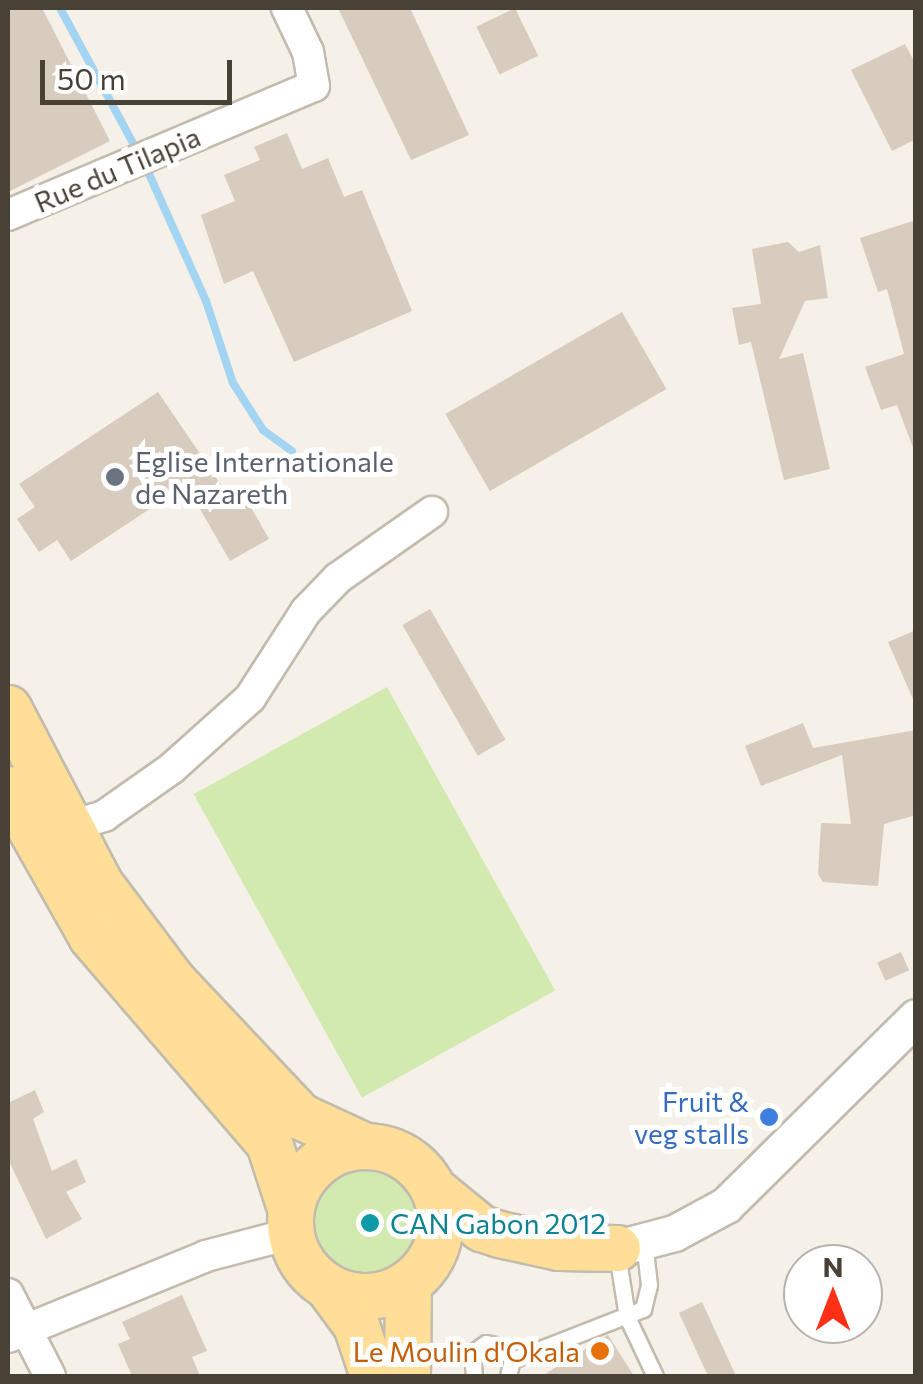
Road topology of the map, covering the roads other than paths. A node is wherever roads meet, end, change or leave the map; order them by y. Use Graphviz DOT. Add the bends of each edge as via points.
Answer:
graph roads {
  1 [pos="287,8"];
  2 [pos="8,215"];
  3 [pos="432,512"];
  4 [pos="8,708"];
  5 [pos="8,789"];
  6 [pos="68,827"];
  7 [pos="916,1018"];
  8 [pos="365,1146"];
  9 [pos="433,1188"];
  10 [pos="290,1221"];
  11 [pos="630,1245"];
  12 [pos="416,1275"];
  13 [pos="328,1287"];
  14 [pos="8,1294"];
  15 [pos="626,1317"];
  16 [pos="16,1333"];
  17 [pos="510,1368"];
  18 [pos="50,1376"];
  19 [pos="373,1376"];
  20 [pos="407,1376"];
  21 [pos="474,1376"];
  22 [pos="655,1376"];
  1 -- 2 [label="street, Rue du Tilapia" via="314,70 314,86"];
  3 -- 6 [label="street" via="338,578 306,611 250,698 172,768 104,816"];
  4 -- 6 [label="main road"];
  5 -- 10 [label="main road" via="91,936 260,1130 278,1161"];
  6 -- 8 [label="main road" via="123,918 248,1062 300,1116"];
  7 -- 11 [label="street" via="758,1179 701,1220"];
  8 -- 9 [label="main road" via="405,1158"];
  8 -- 10 [label="main road" via="316,1163"];
  9 -- 11 [label="main road" via="481,1228 499,1234 558,1247"];
  9 -- 12 [label="main road" via="440,1230"];
  10 -- 13 [label="main road" via="310,1273"];
  10 -- 16 [label="street"];
  11 -- 12 [label="main road" via="582,1258 478,1258"];
  11 -- 15 [label="lane"];
  11 -- 15 [label="lane" via="645,1302"];
  12 -- 13 [label="main road" via="368,1296"];
  12 -- 20 [label="main road"];
  13 -- 19 [label="main road" via="356,1325"];
  14 -- 16 [label="street"];
  15 -- 17 [label="lane"];
  15 -- 22 [label="lane"];
  16 -- 18 [label="street"];
  17 -- 21 [label="lane" via="502,1346 486,1344 472,1353"];
}
